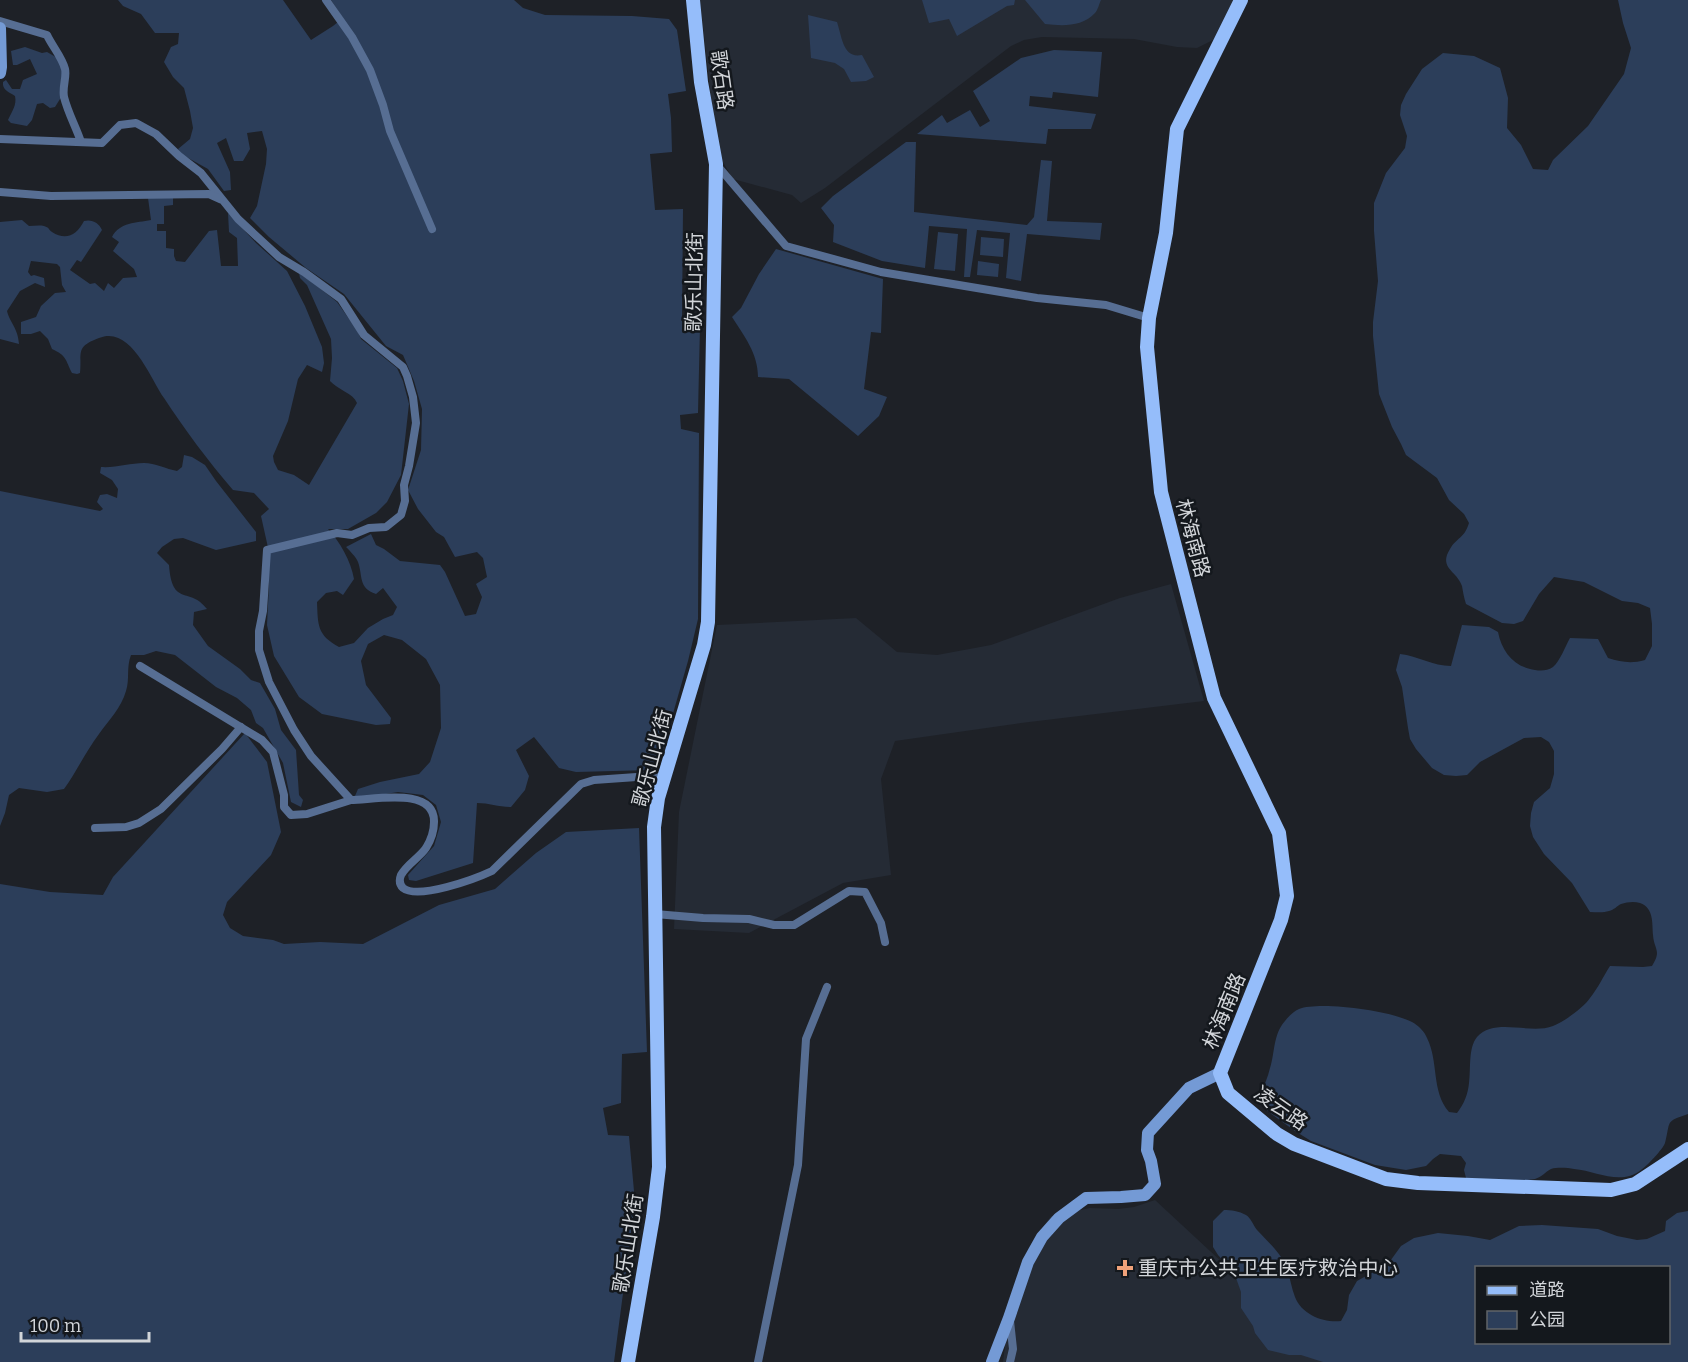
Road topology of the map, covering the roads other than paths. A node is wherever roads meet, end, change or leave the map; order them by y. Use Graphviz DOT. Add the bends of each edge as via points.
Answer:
graph roads {
  1 [pos="326,0"];
  2 [pos="693,0"];
  3 [pos="1241,0"];
  4 [pos="0,21"];
  5 [pos="0,28"];
  6 [pos="0,73"];
  7 [pos="0,139"];
  8 [pos="81,142"];
  9 [pos="716,164"];
  10 [pos="0,192"];
  11 [pos="224,201"];
  12 [pos="432,229"];
  13 [pos="1149,318"];
  14 [pos="140,666"];
  15 [pos="241,727"];
  16 [pos="665,775"];
  17 [pos="351,800"];
  18 [pos="95,828"];
  19 [pos="655,914"];
  20 [pos="885,942"];
  21 [pos="827,987"];
  22 [pos="1220,1073"];
  23 [pos="1688,1149"];
  24 [pos="1009,1318"];
  25 [pos="628,1362"];
  26 [pos="758,1362"];
  27 [pos="992,1362"];
  28 [pos="1010,1362"];
  1 -- 12 [label="street" via="370,70 390,131"];
  2 -- 9 [label="main road, 歌石路"];
  3 -- 13 [label="main road, 林海南路" via="1177,129 1166,233"];
  4 -- 8 [label="street" via="47,35 66,71 64,97"];
  5 -- 6 [label="main road"];
  7 -- 8 [label="street"];
  8 -- 11 [label="street" via="102,143 120,125 136,123 201,173"];
  9 -- 13 [label="street" via="786,246 881,272 1037,298 1106,305"];
  9 -- 16 [label="main road, 歌乐山北街" via="708,622"];
  10 -- 11 [label="street" via="51,196 209,194"];
  11 -- 17 [label="street" via="279,257 341,299 364,334 403,367 413,397 416,423 401,515 386,527 352,535 337,533 267,550 259,650 269,682 311,756"];
  13 -- 22 [label="main road, 林海南路" via="1147,347 1161,492 1214,698 1279,833 1287,896"];
  14 -- 15 [label="street"];
  15 -- 17 [label="street" via="273,752 284,807 291,815"];
  15 -- 18 [label="street" via="161,809 126,827"];
  16 -- 17 [label="street" via="581,784 492,871 425,891 410,891 400,883 400,877 427,847 433,834 432,810 411,798"];
  16 -- 19 [label="main road, 歌乐山北街" via="654,827"];
  19 -- 20 [label="street" via="794,925 849,891 865,892 881,923"];
  19 -- 25 [label="main road, 歌乐山北街" via="659,1167"];
  21 -- 26 [label="street" via="806,1039 798,1165"];
  22 -- 23 [label="main road, 凌云路" via="1228,1093 1277,1134 1386,1179 1611,1190 1635,1184"];
  22 -- 24 [label="main road" via="1189,1088 1148,1133 1147,1149 1155,1184 1145,1195 1086,1198 1042,1237 1028,1262"];
  24 -- 27 [label="main road"];
  24 -- 28 [label="street" via="1013,1349"];
}
